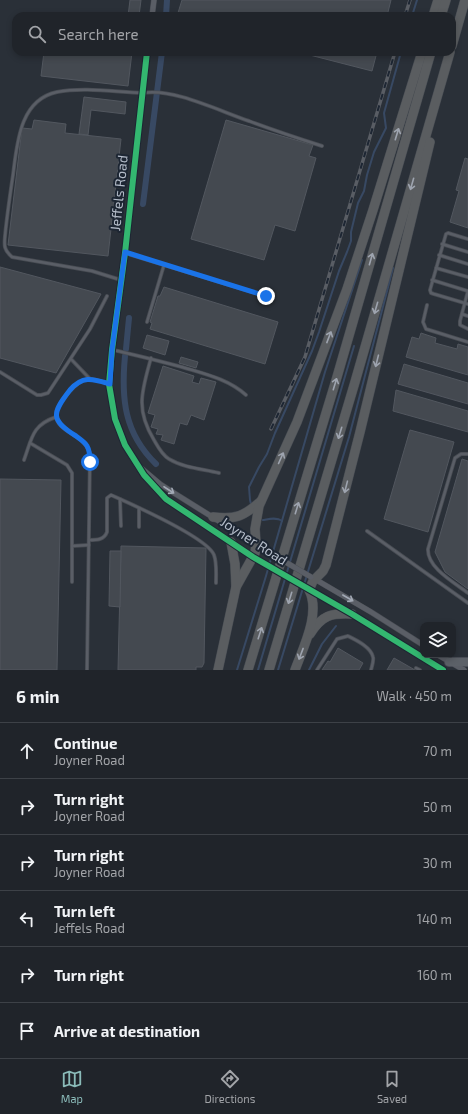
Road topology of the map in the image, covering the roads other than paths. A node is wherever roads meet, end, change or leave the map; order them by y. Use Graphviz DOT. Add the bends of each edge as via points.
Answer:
graph roads {
  1 [pos="154,0"];
  2 [pos="438,0"];
  3 [pos="446,0"];
  4 [pos="465,0"];
  5 [pos="152,12"];
  6 [pos="434,12"];
  7 [pos="442,12"];
  8 [pos="456,32"];
  9 [pos="148,56"];
  10 [pos="421,56"];
  11 [pos="430,56"];
  12 [pos="449,56"];
  13 [pos="447,64"];
  14 [pos="143,93"];
  15 [pos="322,146"];
  16 [pos="468,239"];
  17 [pos="442,244"];
  18 [pos="125,252"];
  19 [pos="468,252"];
  20 [pos="439,255"];
  21 [pos="468,264"];
  22 [pos="164,265"];
  23 [pos="436,268"];
  24 [pos="468,277"];
  25 [pos="121,280"];
  26 [pos="432,280"];
  27 [pos="468,291"];
  28 [pos="107,296"];
  29 [pos="266,296"];
  30 [pos="466,303"];
  31 [pos="427,305"];
  32 [pos="462,314"];
  33 [pos="468,316"];
  34 [pos="147,322"];
  35 [pos="468,329"];
  36 [pos="468,342"];
  37 [pos="112,350"];
  38 [pos="151,358"];
  39 [pos="71,359"];
  40 [pos="0,372"];
  41 [pos="89,378"];
  42 [pos="110,384"];
  43 [pos="246,395"];
  44 [pos="56,417"];
  45 [pos="30,443"];
  46 [pos="468,454"];
  47 [pos="24,460"];
  48 [pos="138,466"];
  49 [pos="219,473"];
  50 [pos="120,499"];
  51 [pos="261,501"];
  52 [pos="139,508"];
  53 [pos="213,517"];
  54 [pos="121,526"];
  55 [pos="139,527"];
  56 [pos="367,531"];
  57 [pos="89,540"];
  58 [pos="231,542"];
  59 [pos="256,543"];
  60 [pos="89,545"];
  61 [pos="72,546"];
  62 [pos="253,557"];
  63 [pos="312,578"];
  64 [pos="72,582"];
  65 [pos="216,583"];
  66 [pos="236,587"];
  67 [pos="309,590"];
  68 [pos="468,593"];
  69 [pos="468,603"];
  70 [pos="352,614"];
  71 [pos="308,636"];
  72 [pos="420,643"];
  73 [pos="443,658"];
  74 [pos="449,662"];
  75 [pos="468,662"];
  76 [pos="416,668"];
  77 [pos="87,670"];
  78 [pos="218,670"];
  79 [pos="248,670"];
  80 [pos="269,670"];
  81 [pos="295,670"];
  82 [pos="317,670"];
  83 [pos="371,670"];
  84 [pos="420,670"];
  85 [pos="443,670"];
  86 [pos="464,670"];
  1 -- 5 [label="street"];
  2 -- 6 [label="highway"];
  3 -- 7 [label="highway"];
  4 -- 8 [label="highway"];
  9 -- 14 [label="street, Jeffels Road"];
  51 -- 10 [label="highway, one-way" via="297,422 347,289"];
  79 -- 11 [label="highway, one-way"];
  12 -- 13 [label="highway"];
  13 -- 63 [label="highway, one-way" via="326,565 323,571"];
  13 -- 80 [label="highway, one-way"];
  14 -- 15 [label="lane" via="176,95"];
  14 -- 18 [label="street, Jeffels Road"];
  14 -- 25 [label="lane" via="71,90 43,97 33,106 19,132 5,236 4,247 12,256 92,271"];
  16 -- 17 [label="lane" via="447,234"];
  17 -- 19 [label="lane"];
  17 -- 20 [label="lane"];
  18 -- 22 [label="lane"];
  18 -- 25 [label="street, Jeffels Road"];
  20 -- 21 [label="lane"];
  20 -- 23 [label="lane"];
  22 -- 29 [label="lane"];
  22 -- 34 [label="lane"];
  23 -- 24 [label="lane"];
  23 -- 26 [label="lane"];
  25 -- 37 [label="street, Jeffels Road"];
  26 -- 27 [label="lane"];
  26 -- 30 [label="lane" via="431,293"];
  27 -- 30 [label="lane"];
  28 -- 39 [label="lane" via="90,330"];
  30 -- 32 [label="lane"];
  31 -- 36 [label="lane" via="423,322 426,329"];
  32 -- 33 [label="lane"];
  32 -- 35 [label="lane" via="460,325"];
  37 -- 38 [label="lane"];
  37 -- 42 [label="street, Jeffels Road"];
  38 -- 43 [label="lane" via="222,379"];
  38 -- 49 [label="lane" via="141,402 142,416 148,431 168,458 187,466"];
  39 -- 40 [label="lane" via="51,391 41,395"];
  39 -- 41 [label="lane"];
  41 -- 42 [label="lane"];
  41 -- 44 [label="lane" via="74,385 58,408"];
  42 -- 48 [label="street, Joyner Road" via="115,419 125,445"];
  44 -- 45 [label="lane" via="38,426"];
  44 -- 57 [label="lane" via="64,429 83,441 90,454"];
  45 -- 47 [label="lane"];
  45 -- 61 [label="lane" via="71,470"];
  46 -- 68 [label="lane" via="461,454 455,458 428,554 431,563"];
  48 -- 53 [label="street, Joyner Road, one-way" via="160,484"];
  48 -- 58 [label="street, Joyner Road" via="147,480 166,499"];
  50 -- 52 [label="lane"];
  50 -- 54 [label="lane"];
  50 -- 57 [label="lane" via="111,495 108,497 106,536"];
  51 -- 53 [label="highway" via="241,516"];
  51 -- 59 [label="highway" via="255,529"];
  52 -- 55 [label="lane"];
  52 -- 65 [label="lane" via="158,516 209,548 214,555"];
  53 -- 59 [label="street, Joyner Road"];
  56 -- 69 [label="lane"];
  57 -- 60 [label="lane"];
  58 -- 62 [label="street, Joyner Road"];
  58 -- 66 [label="highway"];
  59 -- 62 [label="highway"];
  59 -- 63 [label="street, Joyner Road, bridge"];
  60 -- 61 [label="lane"];
  60 -- 77 [label="lane"];
  61 -- 64 [label="lane"];
  62 -- 66 [label="highway"];
  62 -- 67 [label="street, Joyner Road, bridge"];
  63 -- 67 [label="highway"];
  63 -- 72 [label="street, Joyner Road, one-way"];
  66 -- 78 [label="highway"];
  67 -- 70 [label="street, Joyner Road"];
  67 -- 71 [label="highway" via="313,601"];
  70 -- 71 [label="highway" via="326,616"];
  70 -- 85 [label="street, Joyner Road"];
  71 -- 81 [label="highway, one-way"];
  73 -- 74 [label="street"];
  74 -- 75 [label="main road"];
  74 -- 86 [label="street"];
  76 -- 84 [label="lane"];
  82 -- 83 [label="lane" via="337,639 348,636 372,654"];
}
